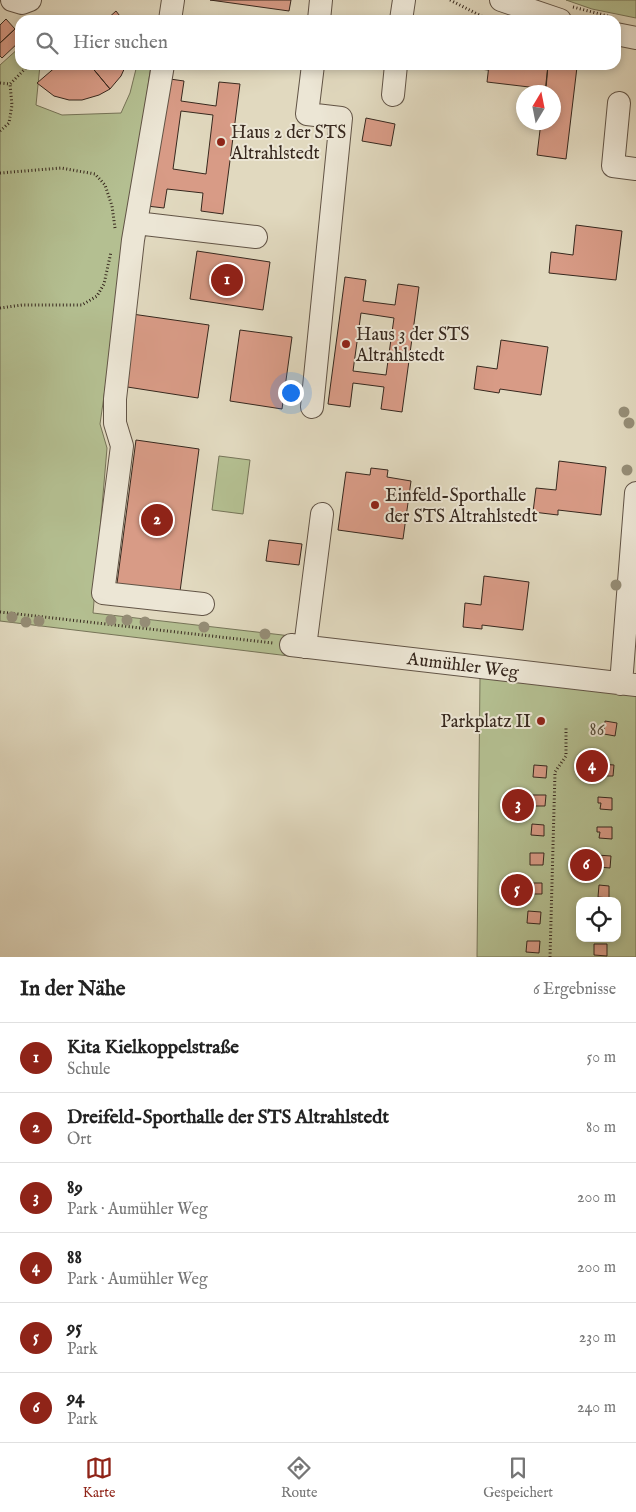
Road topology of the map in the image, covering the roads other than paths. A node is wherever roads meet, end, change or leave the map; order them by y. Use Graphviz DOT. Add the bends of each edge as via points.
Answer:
graph roads {
  1 [pos="12,0"];
  2 [pos="30,0"];
  3 [pos="173,0"];
  4 [pos="404,0"];
  5 [pos="501,0"];
  6 [pos="566,13"];
  7 [pos="171,15"];
  8 [pos="402,15"];
  9 [pos="621,30"];
  10 [pos="636,38"];
  11 [pos="161,70"];
  12 [pos="312,70"];
  13 [pos="396,70"];
  14 [pos="393,95"];
  15 [pos="619,103"];
  16 [pos="636,169"];
  17 [pos="136,223"];
  18 [pos="256,237"];
  19 [pos="312,407"];
  20 [pos="636,493"];
  21 [pos="322,514"];
  22 [pos="203,604"];
  23 [pos="628,684"];
  1 -- 2 [label="street" via="22,4"];
  3 -- 7 [label="street"];
  4 -- 8 [label="street"];
  5 -- 6 [label="street"];
  9 -- 10 [label="street"];
  11 -- 17 [label="street"];
  12 -- 19 [label="street" via="308,114 340,118"];
  13 -- 14 [label="street"];
  15 -- 16 [label="street" via="613,166"];
  17 -- 18 [label="street"];
  17 -- 22 [label="street" via="115,399 115,423 122,446 103,593"];
  20 -- 23 [label="street"];
  21 -- 23 [label="street, Aumühler Weg" via="298,646"];
}
